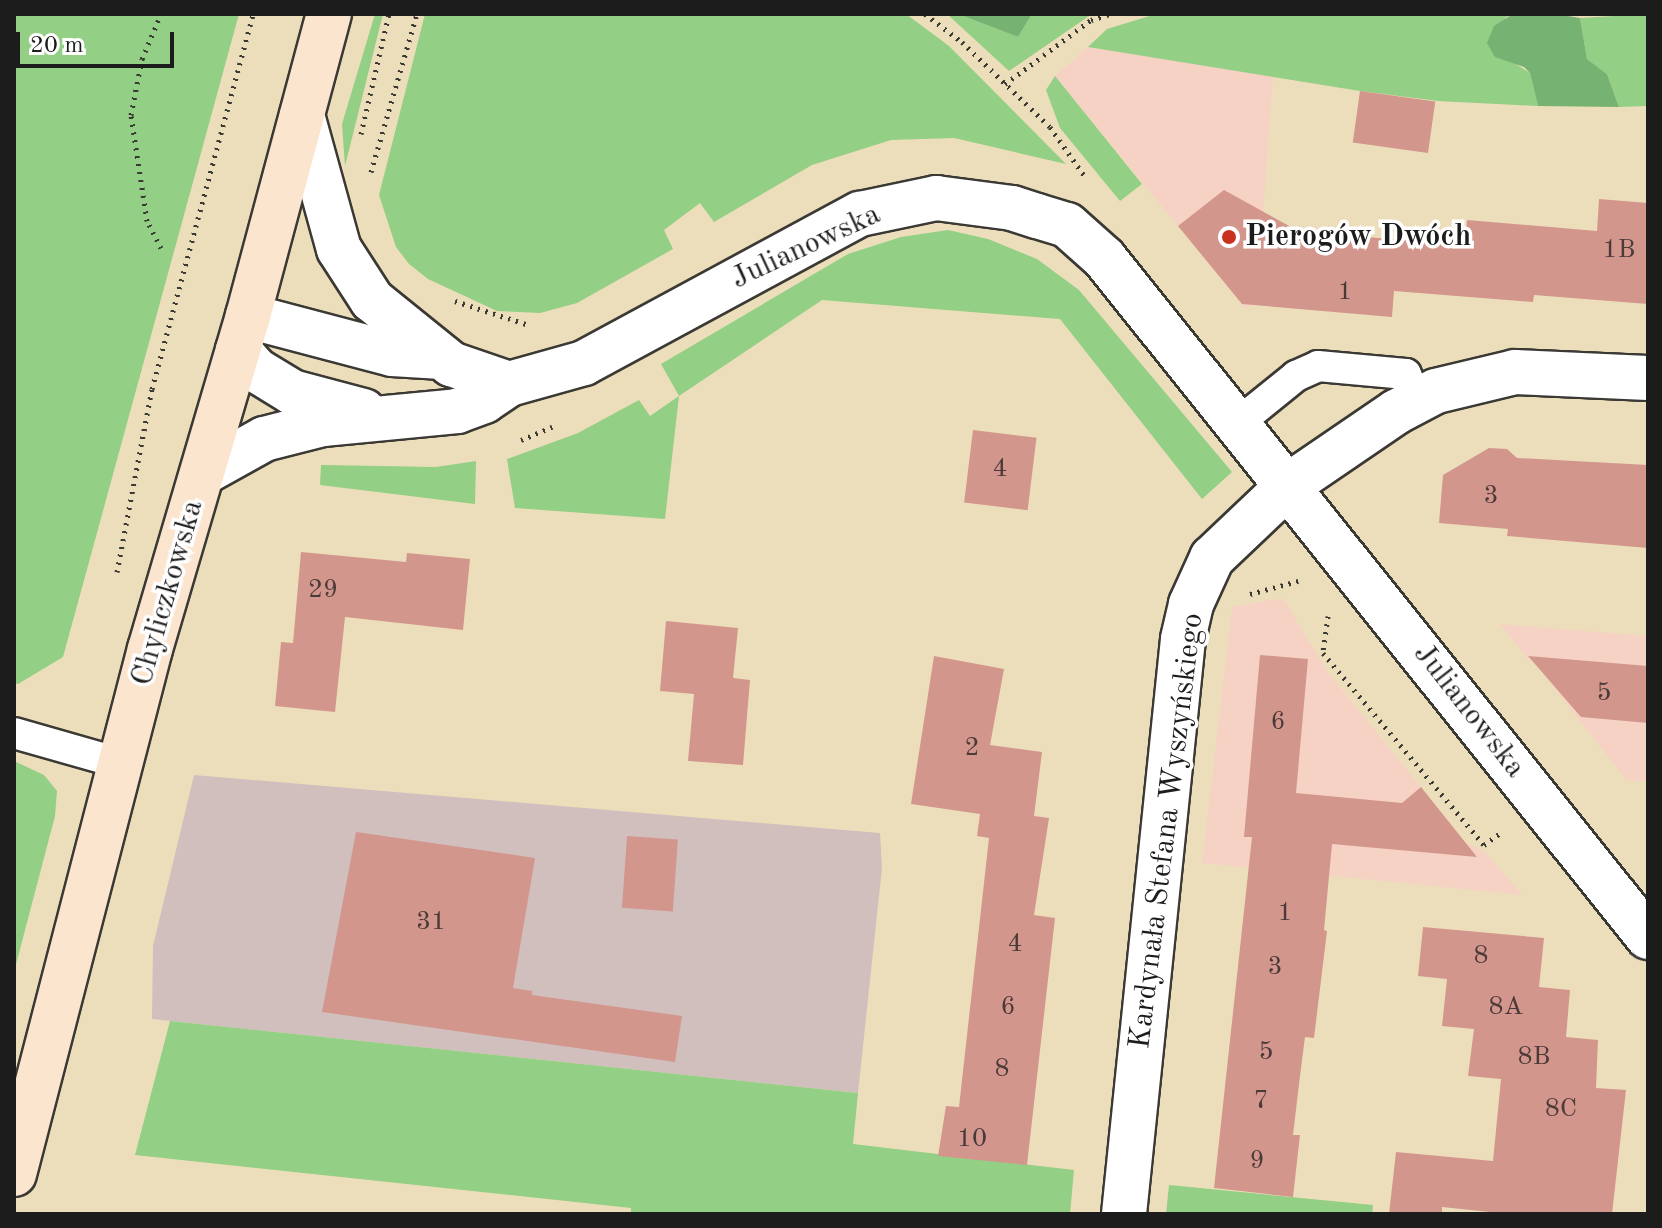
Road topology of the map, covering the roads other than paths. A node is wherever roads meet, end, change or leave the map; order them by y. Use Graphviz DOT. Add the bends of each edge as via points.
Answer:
graph roads {
  1 [pos="329,14"];
  2 [pos="302,115"];
  3 [pos="243,333"];
  4 [pos="442,357"];
  5 [pos="1648,378"];
  6 [pos="509,384"];
  7 [pos="1417,401"];
  8 [pos="386,415"];
  9 [pos="1238,423"];
  10 [pos="203,473"];
  11 [pos="1289,485"];
  12 [pos="14,733"];
  13 [pos="119,763"];
  14 [pos="1648,937"];
  15 [pos="14,1174"];
  16 [pos="1124,1214"];
  1 -- 2 [label="street, Chyliczkowska"];
  2 -- 3 [label="street, Chyliczkowska"];
  2 -- 4 [label="street" via="339,249 372,300"];
  3 -- 4 [label="street"];
  3 -- 8 [label="street, Julianowska" via="256,370 292,392"];
  3 -- 10 [label="street, Chyliczkowska"];
  4 -- 6 [label="street" via="467,372"];
  5 -- 7 [label="street" via="1515,372 1436,391"];
  6 -- 8 [label="street, Julianowska" via="457,411"];
  6 -- 9 [label="street, Julianowska" via="584,363 860,214 936,198 1012,208 1067,225 1104,258"];
  7 -- 9 [label="lane" via="1406,374 1318,366 1288,382"];
  7 -- 11 [label="street"];
  8 -- 10 [label="street, Julianowska" via="264,439"];
  9 -- 11 [label="street, Julianowska"];
  10 -- 13 [label="street, Chyliczkowska"];
  11 -- 14 [label="street, Julianowska"];
  11 -- 16 [label="street, Kardynała Stefana Wyszyńskiego" via="1212,558 1191,604 1183,639"];
  12 -- 13 [label="lane"];
  13 -- 15 [label="street, Chyliczkowska"];
}
